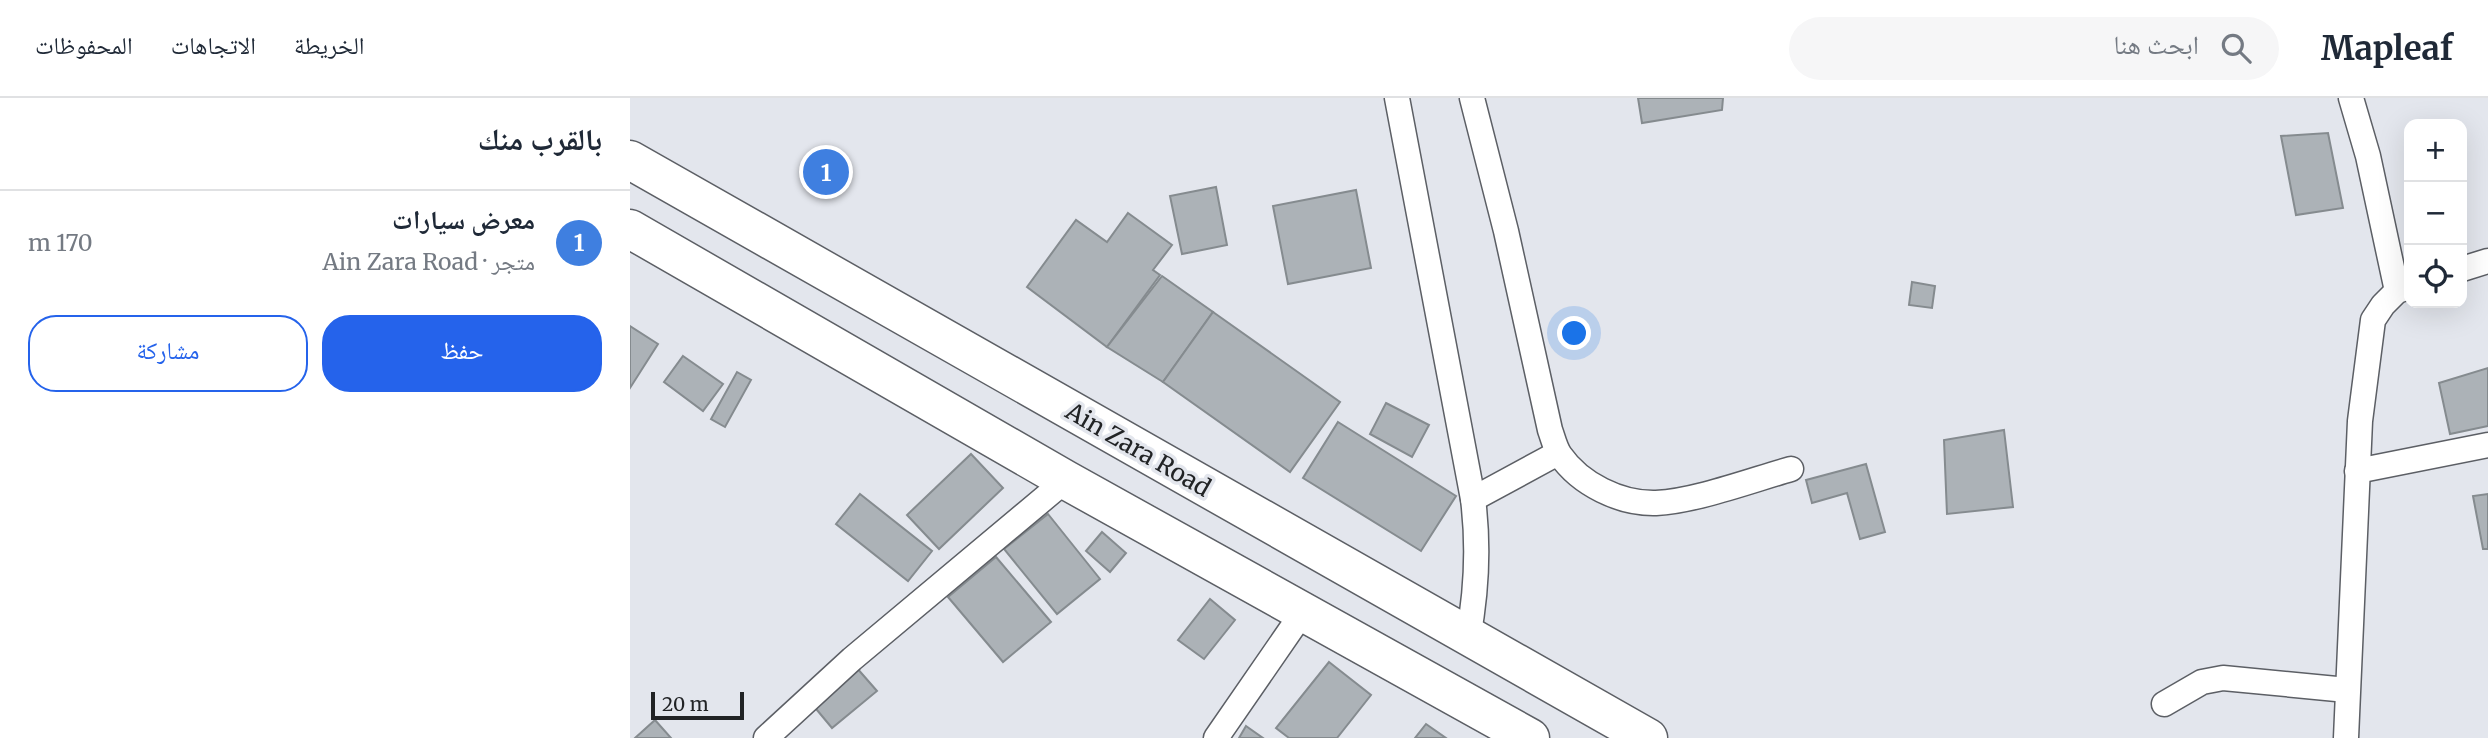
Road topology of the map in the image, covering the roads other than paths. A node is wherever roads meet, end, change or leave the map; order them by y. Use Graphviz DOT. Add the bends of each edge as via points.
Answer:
graph roads {
  1 [pos="1397,98"];
  2 [pos="1472,98"];
  3 [pos="2351,98"];
  4 [pos="630,160"];
  5 [pos="630,229"];
  6 [pos="2488,261"];
  7 [pos="2467,268"];
  8 [pos="2403,289"];
  9 [pos="2488,445"];
  10 [pos="1558,453"];
  11 [pos="1791,469"];
  12 [pos="2357,471"];
  13 [pos="1066,480"];
  14 [pos="1473,499"];
  15 [pos="1303,612"];
  16 [pos="1468,638"];
  17 [pos="2347,690"];
  18 [pos="2164,704"];
  19 [pos="766,738"];
  20 [pos="1216,738"];
  21 [pos="1530,738"];
  22 [pos="1648,738"];
  23 [pos="2346,738"];
  1 -- 14 [label="street"];
  2 -- 10 [label="street"];
  3 -- 8 [label="street"];
  4 -- 16 [label="main road, Ain Zara Road"];
  5 -- 13 [label="main road"];
  6 -- 7 [label="street"];
  8 -- 12 [label="street" via="2373,320"];
  9 -- 12 [label="street"];
  10 -- 11 [label="street" via="1600,490 1627,500 1655,503"];
  10 -- 14 [label="street"];
  12 -- 17 [label="street"];
  13 -- 15 [label="main road"];
  13 -- 19 [label="street" via="852,659"];
  14 -- 16 [label="street" via="1478,569"];
  15 -- 20 [label="street"];
  15 -- 21 [label="main road"];
  16 -- 22 [label="main road, Ain Zara Road"];
  17 -- 18 [label="street" via="2223,678 2202,682"];
  17 -- 23 [label="street"];
}
